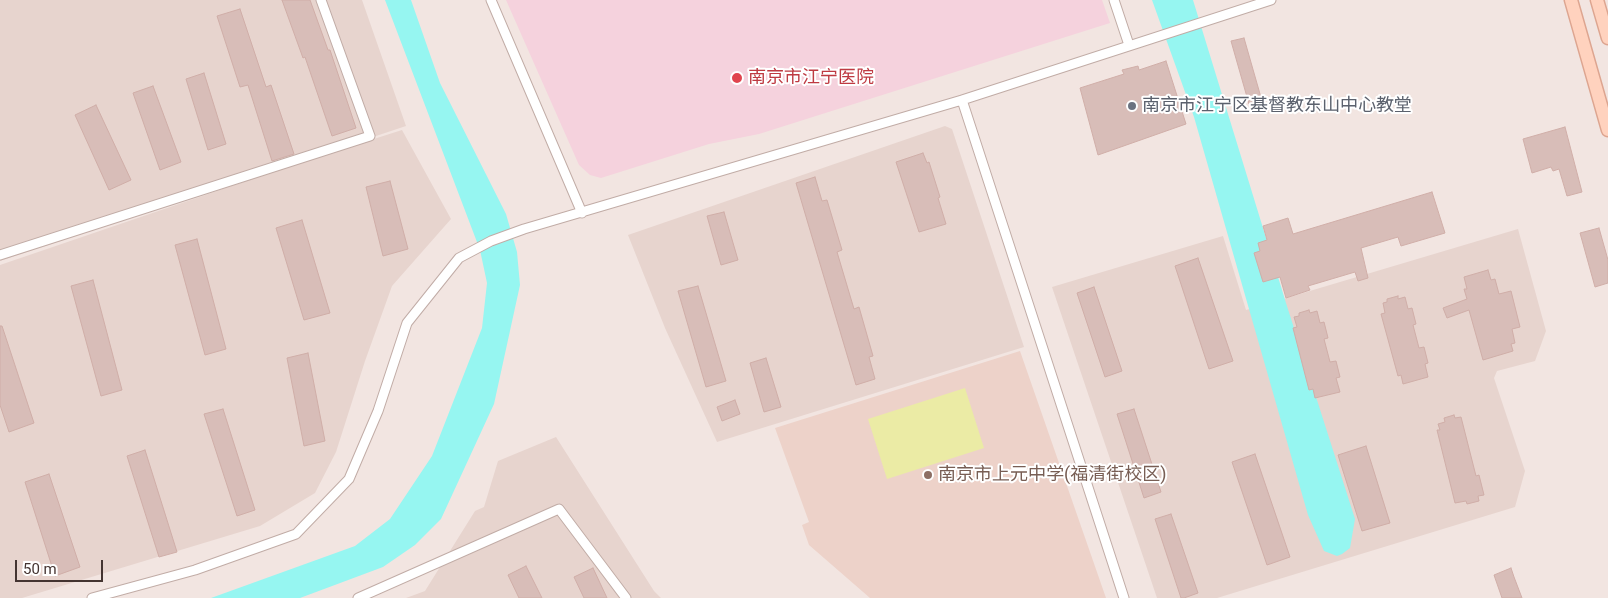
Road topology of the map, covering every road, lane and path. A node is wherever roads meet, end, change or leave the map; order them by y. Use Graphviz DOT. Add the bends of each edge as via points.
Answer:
graph roads {
  1 [pos="321,0"];
  2 [pos="491,0"];
  3 [pos="1114,0"];
  4 [pos="1271,0"];
  5 [pos="1571,0"];
  6 [pos="1597,0"];
  7 [pos="1608,38"];
  8 [pos="1129,45"];
  9 [pos="962,100"];
  10 [pos="1608,130"];
  11 [pos="582,213"];
  12 [pos="0,255"];
  13 [pos="92,598"];
  14 [pos="358,598"];
  15 [pos="626,598"];
  16 [pos="1124,598"];
  1 -- 12 [label="street" via="370,136"];
  2 -- 11 [label="street"];
  3 -- 8 [label="street"];
  4 -- 8 [label="street"];
  5 -- 10 [label="main road"];
  6 -- 7 [label="main road"];
  8 -- 9 [label="street"];
  9 -- 11 [label="street"];
  9 -- 16 [label="street"];
  11 -- 13 [label="street" via="491,241 459,258 407,323 378,411 349,479 296,534 195,570"];
  14 -- 15 [label="street" via="559,510"];
}
